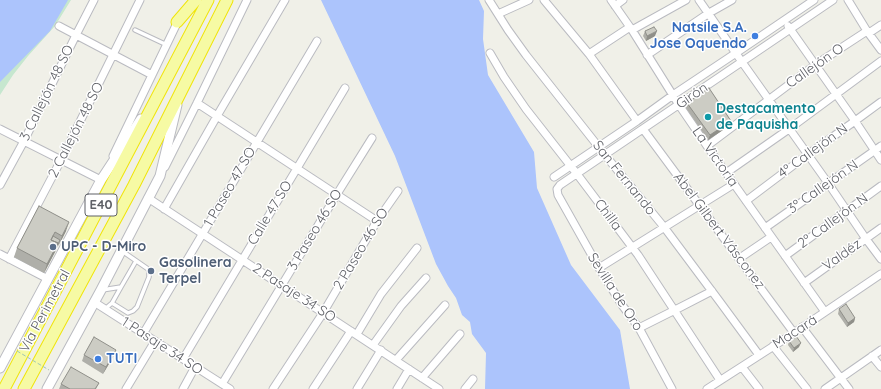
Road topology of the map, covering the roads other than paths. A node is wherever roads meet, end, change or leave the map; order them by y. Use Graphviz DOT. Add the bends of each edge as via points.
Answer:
graph roads {
  1 [pos="94,0"];
  2 [pos="140,0"];
  3 [pos="188,0"];
  4 [pos="196,0"];
  5 [pos="208,0"];
  6 [pos="227,0"];
  7 [pos="247,0"];
  8 [pos="285,0"];
  9 [pos="489,0"];
  10 [pos="529,0"];
  11 [pos="544,0"];
  12 [pos="623,0"];
  13 [pos="686,0"];
  14 [pos="699,0"];
  15 [pos="732,0"];
  16 [pos="814,0"];
  17 [pos="833,0"];
  18 [pos="848,0"];
  19 [pos="613,3"];
  20 [pos="498,14"];
  21 [pos="709,14"];
  22 [pos="784,20"];
  23 [pos="177,22"];
  24 [pos="881,25"];
  25 [pos="59,26"];
  26 [pos="631,29"];
  27 [pos="790,29"];
  28 [pos="135,30"];
  29 [pos="868,32"];
  30 [pos="76,35"];
  31 [pos="317,41"];
  32 [pos="167,45"];
  33 [pos="881,50"];
  34 [pos="490,53"];
  35 [pos="736,53"];
  36 [pos="589,54"];
  37 [pos="113,55"];
  38 [pos="647,55"];
  39 [pos="881,61"];
  40 [pos="742,62"];
  41 [pos="815,65"];
  42 [pos="152,75"];
  43 [pos="164,85"];
  44 [pos="346,88"];
  45 [pos="180,94"];
  46 [pos="836,94"];
  47 [pos="673,95"];
  48 [pos="769,100"];
  49 [pos="881,102"];
  50 [pos="197,103"];
  51 [pos="679,105"];
  52 [pos="217,116"];
  53 [pos="637,121"];
  54 [pos="855,121"];
  55 [pos="0,129"];
  56 [pos="643,129"];
  57 [pos="789,129"];
  58 [pos="372,138"];
  59 [pos="24,141"];
  60 [pos="256,142"];
  61 [pos="707,146"];
  62 [pos="881,146"];
  63 [pos="598,147"];
  64 [pos="874,150"];
  65 [pos="605,155"];
  66 [pos="807,155"];
  67 [pos="61,160"];
  68 [pos="881,160"];
  69 [pos="571,166"];
  70 [pos="297,168"];
  71 [pos="726,173"];
  72 [pos="577,174"];
  73 [pos="160,176"];
  74 [pos="554,177"];
  75 [pos="101,180"];
  76 [pos="828,183"];
  77 [pos="734,184"];
  78 [pos="0,185"];
  79 [pos="881,186"];
  80 [pos="398,191"];
  81 [pos="337,194"];
  82 [pos="558,195"];
  83 [pos="148,198"];
  84 [pos="746,201"];
  85 [pos="700,205"];
  86 [pos="164,209"];
  87 [pos="846,211"];
  88 [pos="377,221"];
  89 [pos="664,227"];
  90 [pos="765,228"];
  91 [pos="881,228"];
  92 [pos="203,234"];
  93 [pos="771,237"];
  94 [pos="866,239"];
  95 [pos="417,248"];
  96 [pos="632,248"];
  97 [pos="121,250"];
  98 [pos="0,254"];
  99 [pos="785,256"];
  100 [pos="740,258"];
  101 [pos="9,259"];
  102 [pos="881,259"];
  103 [pos="242,260"];
  104 [pos="136,261"];
  105 [pos="598,268"];
  106 [pos="881,274"];
  107 [pos="426,278"];
  108 [pos="48,279"];
  109 [pos="804,283"];
  110 [pos="282,285"];
  111 [pos="121,287"];
  112 [pos="101,290"];
  113 [pos="712,290"];
  114 [pos="94,302"];
  115 [pos="112,303"];
  116 [pos="445,305"];
  117 [pos="105,309"];
  118 [pos="675,310"];
  119 [pos="323,312"];
  120 [pos="825,312"];
  121 [pos="802,327"];
  122 [pos="639,328"];
  123 [pos="354,332"];
  124 [pos="794,332"];
  125 [pos="143,334"];
  126 [pos="460,334"];
  127 [pos="155,341"];
  128 [pos="373,345"];
  129 [pos="773,346"];
  130 [pos="381,350"];
  131 [pos="881,350"];
  132 [pos="759,355"];
  133 [pos="872,356"];
  134 [pos="183,359"];
  135 [pos="396,360"];
  136 [pos="195,367"];
  137 [pos="742,367"];
  138 [pos="0,368"];
  139 [pos="881,368"];
  140 [pos="409,369"];
  141 [pos="422,378"];
  142 [pos="472,378"];
  143 [pos="841,378"];
  144 [pos="720,380"];
  145 [pos="222,384"];
  146 [pos="436,388"];
  147 [pos="711,388"];
  148 [pos="4,389"];
  149 [pos="24,389"];
  150 [pos="48,389"];
  151 [pos="126,389"];
  152 [pos="183,389"];
  153 [pos="230,389"];
  154 [pos="273,389"];
  155 [pos="314,389"];
  156 [pos="357,389"];
  157 [pos="398,389"];
  158 [pos="465,389"];
  159 [pos="672,389"];
  160 [pos="759,389"];
  161 [pos="807,389"];
  162 [pos="825,389"];
  163 [pos="849,389"];
  1 -- 30 [label="street, 3 Callejón 48 SO"];
  2 -- 37 [label="street, 2 Callejón 48 SO"];
  3 -- 23 [label="street"];
  4 -- 23 [label="highway"];
  5 -- 43 [label="highway, Vía Perimetral / E40"];
  6 -- 45 [label="highway, Vía Perimetral / E40"];
  7 -- 50 [label="street"];
  8 -- 52 [label="street"];
  9 -- 20 [label="street, San Fernando"];
  10 -- 20 [label="street"];
  11 -- 36 [label="street"];
  12 -- 19 [label="street"];
  13 -- 26 [label="street"];
  14 -- 21 [label="street"];
  15 -- 21 [label="street"];
  16 -- 22 [label="street, Girón"];
  17 -- 27 [label="street, Girón"];
  18 -- 29 [label="street"];
  19 -- 26 [label="street, La Victoria"];
  20 -- 63 [label="street, San Fernando"];
  21 -- 35 [label="street"];
  21 -- 38 [label="street"];
  22 -- 27 [label="street"];
  22 -- 35 [label="street, Girón"];
  23 -- 32 [label="street"];
  24 -- 29 [label="street, Callejón O"];
  25 -- 30 [label="street"];
  26 -- 36 [label="street"];
  26 -- 38 [label="street, La Victoria"];
  27 -- 40 [label="street, Girón"];
  27 -- 41 [label="street"];
  28 -- 32 [label="lane"];
  29 -- 33 [label="street"];
  29 -- 41 [label="street, Callejón O"];
  30 -- 37 [label="street"];
  30 -- 59 [label="street, 3 Callejón 48 SO"];
  31 -- 60 [label="street, 1 Paseo 47 SO"];
  32 -- 42 [label="street"];
  34 -- 69 [label="street, Chilla" via="526,109"];
  35 -- 40 [label="street"];
  35 -- 47 [label="street, Girón"];
  36 -- 53 [label="street"];
  37 -- 42 [label="street"];
  37 -- 67 [label="street, 2 Callejón 48 SO"];
  38 -- 47 [label="street, La Victoria"];
  39 -- 46 [label="street"];
  40 -- 48 [label="street"];
  40 -- 51 [label="street, Girón"];
  41 -- 46 [label="street"];
  41 -- 48 [label="street, Callejón O"];
  42 -- 75 [label="street"];
  43 -- 75 [label="street, Vía Perimetral / E40"];
  43 -- 148 [label="highway, Vía Perimetral / E40"];
  44 -- 70 [label="street, Calle 47 SO"];
  45 -- 73 [label="street, Vía Perimetral / E40"];
  45 -- 149 [label="highway, Vía Perimetral / E40"];
  46 -- 54 [label="street"];
  46 -- 57 [label="street"];
  47 -- 51 [label="street, La Victoria"];
  47 -- 53 [label="street, Girón"];
  48 -- 57 [label="street"];
  48 -- 61 [label="street, Callejón O"];
  49 -- 54 [label="street, 4º Callejón N"];
  50 -- 52 [label="street"];
  50 -- 73 [label="street"];
  51 -- 56 [label="street, Girón"];
  51 -- 61 [label="street, La Victoria"];
  52 -- 60 [label="street"];
  52 -- 86 [label="street"];
  53 -- 63 [label="street, Girón"];
  54 -- 64 [label="street"];
  54 -- 66 [label="street, 4º Callejón N"];
  55 -- 59 [label="street"];
  56 -- 65 [label="street, Girón"];
  56 -- 85 [label="street, Abel Gilbert Vásconez"];
  57 -- 66 [label="street"];
  57 -- 71 [label="street"];
  58 -- 81 [label="street, 3 Paseo 46 SO"];
  59 -- 67 [label="street"];
  59 -- 78 [label="street, 3 Callejón 48 SO"];
  60 -- 70 [label="street"];
  60 -- 92 [label="street, 1 Paseo 47 SO"];
  61 -- 71 [label="street, La Victoria"];
  62 -- 64 [label="street, 3º Callejón N"];
  63 -- 65 [label="street, San Fernando"];
  63 -- 69 [label="street, Girón"];
  64 -- 68 [label="street"];
  64 -- 76 [label="street, 3º Callejón N"];
  65 -- 72 [label="street, Girón"];
  65 -- 89 [label="street, San Fernando"];
  66 -- 76 [label="street"];
  66 -- 84 [label="street, 4º Callejón N"];
  67 -- 75 [label="street"];
  67 -- 101 [label="street, 2 Callejón 48 SO"];
  69 -- 72 [label="street, Chilla"];
  69 -- 74 [label="street, Girón"];
  70 -- 81 [label="street"];
  70 -- 103 [label="street, Calle 47 SO"];
  71 -- 77 [label="street, La Victoria"];
  72 -- 82 [label="street, Girón" via="558,187"];
  72 -- 96 [label="street, Chilla"];
  73 -- 83 [label="street, Vía Perimetral / E40"];
  75 -- 108 [label="street, Vía Perimetral / E40"];
  76 -- 87 [label="street"];
  76 -- 90 [label="street, 3º Callejón N"];
  77 -- 84 [label="street, La Victoria"];
  77 -- 85 [label="street"];
  79 -- 87 [label="street, 2º Callejón N"];
  80 -- 88 [label="street, 2 Paseo 46 SO"];
  81 -- 88 [label="street"];
  81 -- 110 [label="street, 3 Paseo 46 SO"];
  82 -- 105 [label="street, Sevilla de Oro"];
  83 -- 86 [label="street, 2 Pasaje 34 SO"];
  83 -- 97 [label="street, Vía Perimetral / E40"];
  84 -- 90 [label="street, La Victoria"];
  85 -- 89 [label="street"];
  85 -- 100 [label="street, Abel Gilbert Vásconez"];
  86 -- 92 [label="street, 2 Pasaje 34 SO"];
  87 -- 94 [label="street"];
  87 -- 99 [label="street, 2º Callejón N"];
  88 -- 119 [label="street, 2 Paseo 46 SO"];
  89 -- 96 [label="street"];
  89 -- 113 [label="street, San Fernando"];
  90 -- 93 [label="street, La Victoria"];
  91 -- 94 [label="street, Valdéz"];
  92 -- 103 [label="street, 2 Pasaje 34 SO"];
  92 -- 125 [label="street, 1 Paseo 47 SO"];
  93 -- 99 [label="street, La Victoria"];
  93 -- 100 [label="street"];
  94 -- 102 [label="street"];
  94 -- 109 [label="street, Valdéz"];
  95 -- 123 [label="street"];
  96 -- 105 [label="street"];
  96 -- 118 [label="street, Chilla"];
  97 -- 104 [label="lane"];
  97 -- 112 [label="street, Vía Perimetral / E40"];
  98 -- 101 [label="street"];
  99 -- 109 [label="street, La Victoria"];
  100 -- 124 [label="street, Abel Gilbert Vásconez"];
  101 -- 108 [label="street"];
  103 -- 110 [label="street, 2 Pasaje 34 SO"];
  103 -- 134 [label="street, Calle 47 SO"];
  104 -- 111 [label="lane"];
  104 -- 115 [label="lane" via="148,269 150,277 137,308 128,312"];
  105 -- 122 [label="street, Sevilla de Oro"];
  106 -- 120 [label="street, Macará"];
  107 -- 128 [label="street" via="401,306"];
  108 -- 138 [label="street, Vía Perimetral / E40"];
  109 -- 120 [label="street, La Victoria"];
  110 -- 119 [label="street, 2 Pasaje 34 SO"];
  110 -- 145 [label="street, 3 Paseo 46 SO"];
  111 -- 112 [label="lane"];
  111 -- 115 [label="lane"];
  112 -- 114 [label="street, Vía Perimetral / E40"];
  113 -- 118 [label="street"];
  113 -- 132 [label="street, San Fernando"];
  114 -- 117 [label="street, 1 Pasaje 34 SO"];
  114 -- 150 [label="street, Vía Perimetral / E40"];
  115 -- 117 [label="lane"];
  116 -- 135 [label="street"];
  117 -- 125 [label="street, 1 Pasaje 34 SO"];
  118 -- 122 [label="street"];
  118 -- 144 [label="street, Chilla"];
  119 -- 123 [label="street, 2 Pasaje 34 SO"];
  119 -- 154 [label="street, 2 Paseo 46 SO"];
  120 -- 121 [label="street, Macará"];
  121 -- 124 [label="street, Macará"];
  121 -- 143 [label="street"];
  122 -- 159 [label="street, Sevilla de Oro"];
  123 -- 128 [label="street, 2 Pasaje 34 SO"];
  123 -- 155 [label="street"];
  124 -- 129 [label="street, Macará"];
  125 -- 127 [label="street, 1 Pasaje 34 SO"];
  126 -- 141 [label="street"];
  127 -- 134 [label="street, 1 Pasaje 34 SO"];
  127 -- 151 [label="street"];
  128 -- 130 [label="street, 2 Pasaje 34 SO"];
  129 -- 132 [label="street, Macará"];
  129 -- 161 [label="street"];
  130 -- 135 [label="street, 2 Pasaje 34 SO"];
  130 -- 156 [label="street"];
  131 -- 133 [label="street"];
  132 -- 137 [label="street, Macará"];
  133 -- 139 [label="street"];
  133 -- 143 [label="street"];
  134 -- 136 [label="street, 1 Pasaje 34 SO"];
  135 -- 140 [label="street, 2 Pasaje 34 SO"];
  136 -- 145 [label="street, 1 Pasaje 34 SO"];
  136 -- 152 [label="street"];
  137 -- 144 [label="street, Macará"];
  137 -- 160 [label="street"];
  140 -- 141 [label="street, 2 Pasaje 34 SO"];
  140 -- 157 [label="street"];
  141 -- 146 [label="street, 2 Pasaje 34 SO"];
  142 -- 158 [label="street"];
  143 -- 162 [label="street"];
  143 -- 163 [label="street"];
  144 -- 147 [label="street, Macará"];
  145 -- 153 [label="street, 1 Pasaje 34 SO"];
}
